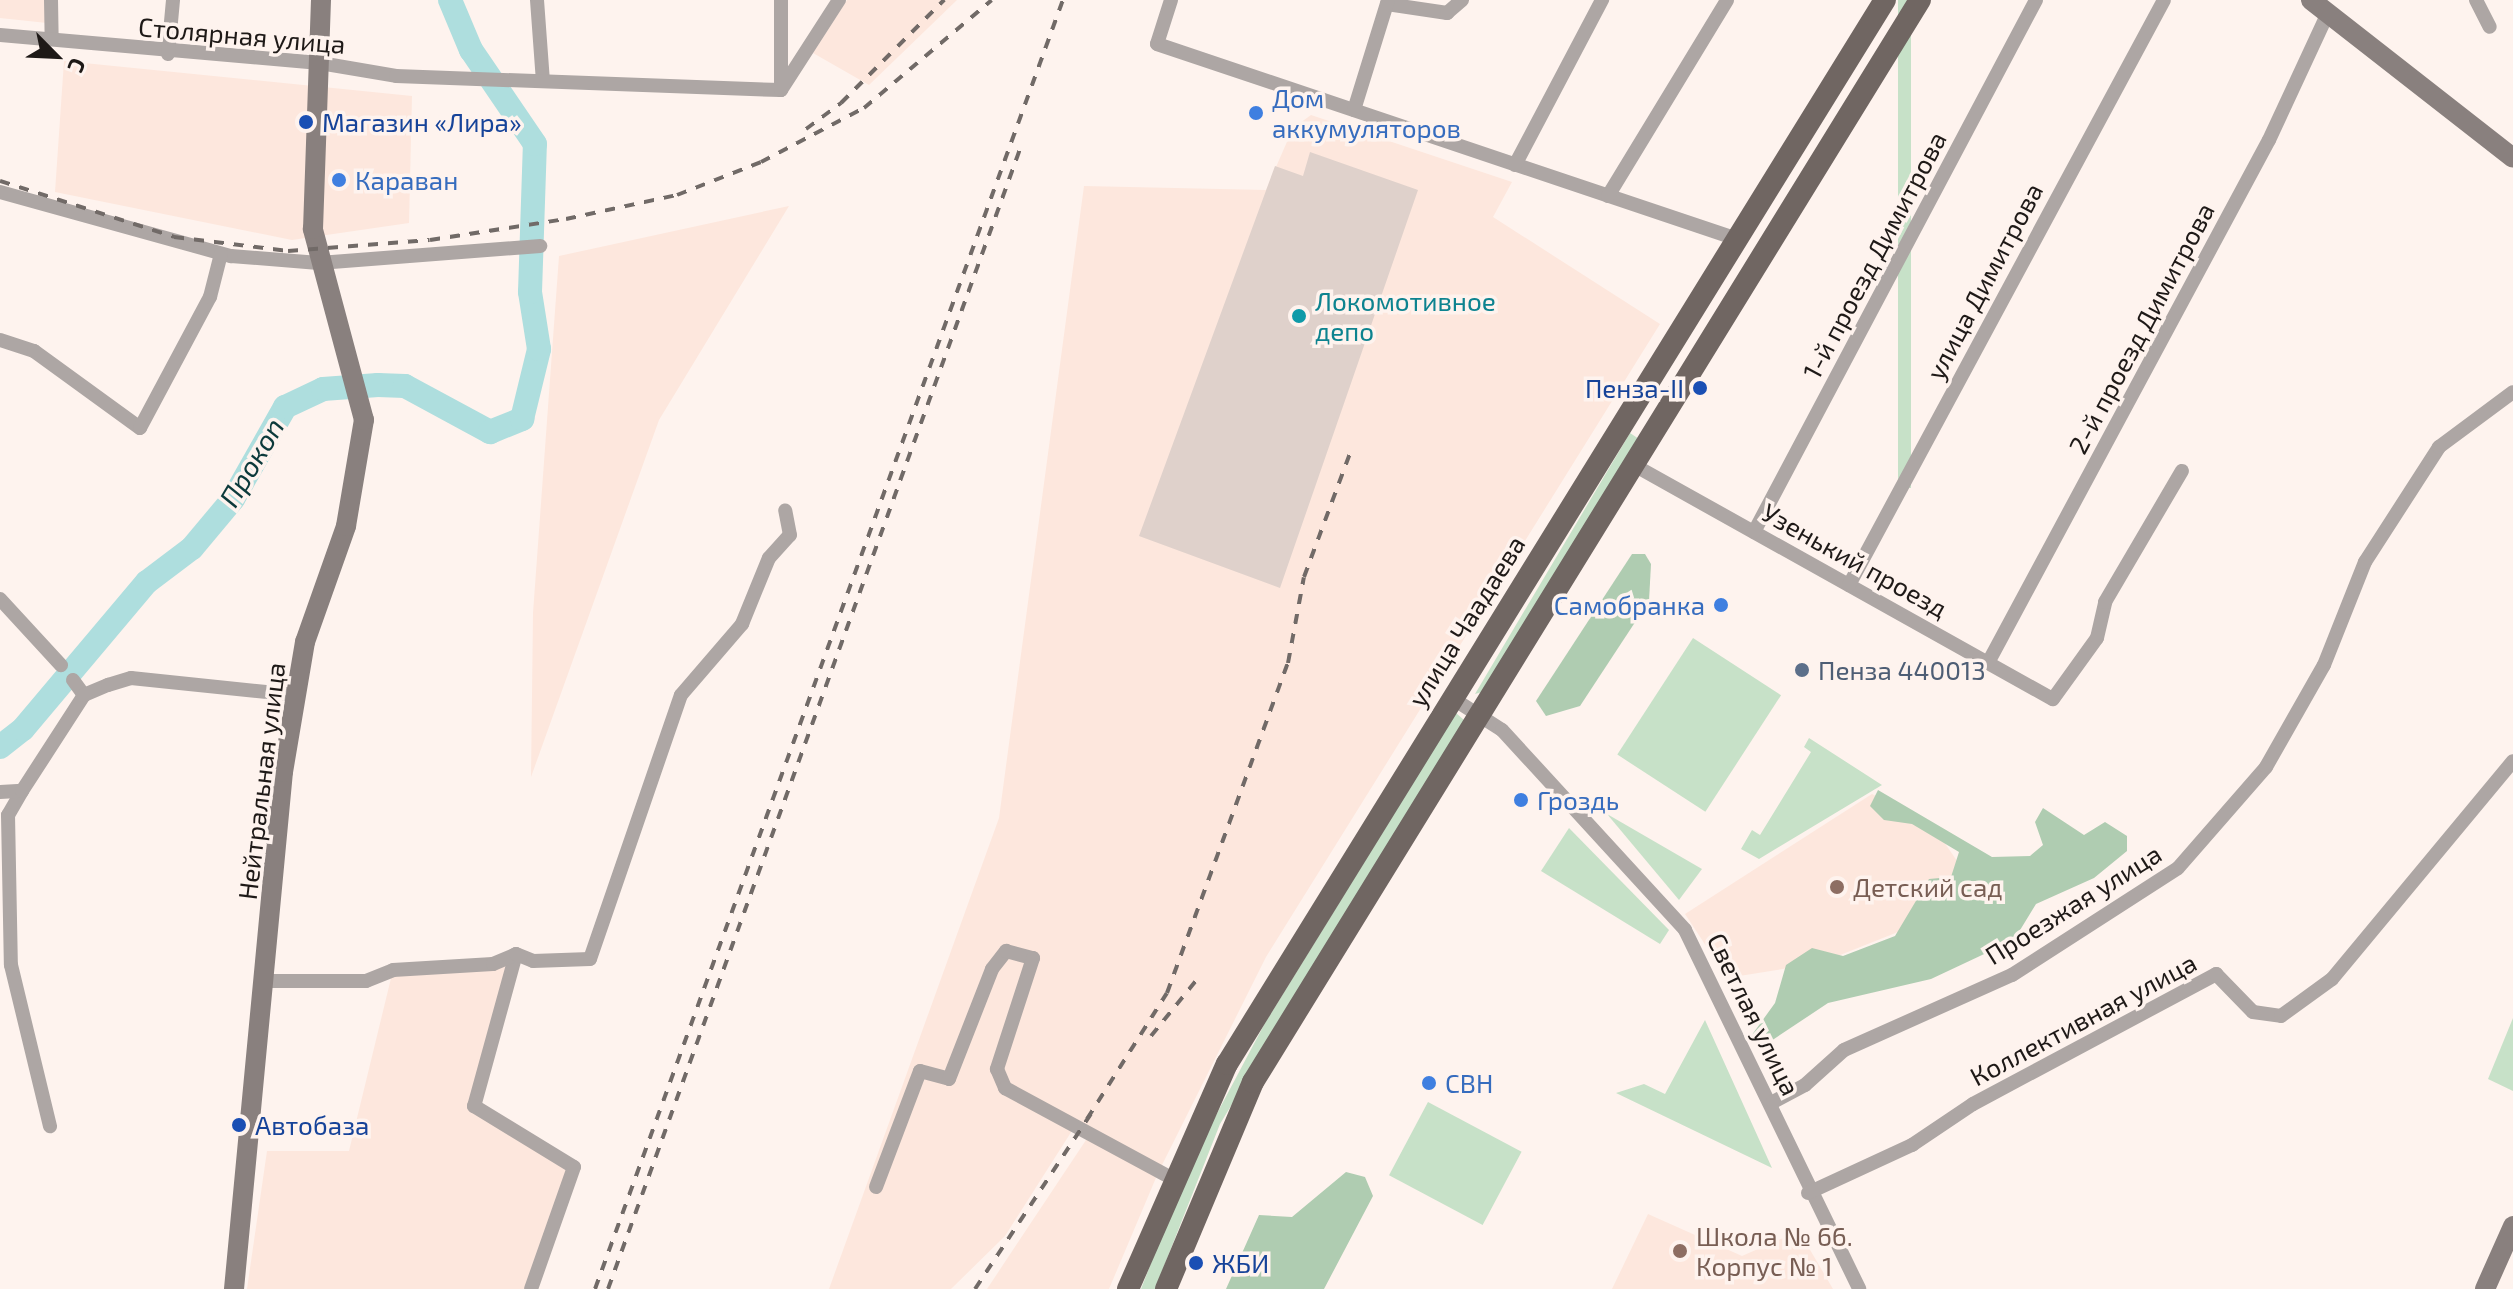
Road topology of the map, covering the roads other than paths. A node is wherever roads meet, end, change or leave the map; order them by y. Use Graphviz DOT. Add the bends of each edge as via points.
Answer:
graph roads {
  1 [pos="51,0"];
  2 [pos="173,0"];
  3 [pos="321,0"];
  4 [pos="537,0"];
  5 [pos="781,0"];
  6 [pos="839,0"];
  7 [pos="1171,0"];
  8 [pos="1462,0"];
  9 [pos="1602,0"];
  10 [pos="1727,0"];
  11 [pos="1885,0"];
  12 [pos="1920,0"];
  13 [pos="2036,0"];
  14 [pos="2164,0"];
  15 [pos="2311,0"];
  16 [pos="2476,0"];
  17 [pos="1387,2"];
  18 [pos="2328,13"];
  19 [pos="2490,27"];
  20 [pos="0,35"];
  21 [pos="52,39"];
  22 [pos="168,54"];
  23 [pos="320,63"];
  24 [pos="543,81"];
  25 [pos="781,90"];
  26 [pos="1354,110"];
  27 [pos="2513,158"];
  28 [pos="1515,165"];
  29 [pos="1608,196"];
  30 [pos="2,198"];
  31 [pos="1737,239"];
  32 [pos="540,246"];
  33 [pos="221,254"];
  34 [pos="319,263"];
  35 [pos="0,340"];
  36 [pos="2513,392"];
  37 [pos="1632,464"];
  38 [pos="2182,471"];
  39 [pos="785,510"];
  40 [pos="1754,532"];
  41 [pos="1849,585"];
  42 [pos="0,599"];
  43 [pos="1989,661"];
  44 [pos="61,665"];
  45 [pos="73,680"];
  46 [pos="84,695"];
  47 [pos="296,695"];
  48 [pos="1452,698"];
  49 [pos="1478,714"];
  50 [pos="2513,761"];
  51 [pos="22,791"];
  52 [pos="0,792"];
  53 [pos="516,954"];
  54 [pos="265,981"];
  55 [pos="1773,1102"];
  56 [pos="50,1126"];
  57 [pos="1173,1179"];
  58 [pos="876,1187"];
  59 [pos="1808,1193"];
  60 [pos="2513,1226"];
  61 [pos="234,1289"];
  62 [pos="531,1289"];
  63 [pos="1128,1289"];
  64 [pos="1166,1289"];
  65 [pos="1859,1289"];
  66 [pos="2485,1289"];
  1 -- 21 [label="street"];
  2 -- 22 [label="street"];
  3 -- 23 [label="main road, Нейтральная улица"];
  4 -- 24 [label="street"];
  5 -- 25 [label="street"];
  6 -- 25 [label="street"];
  7 -- 26 [label="street" via="1157,44"];
  8 -- 17 [label="street" via="1447,13"];
  9 -- 28 [label="street"];
  10 -- 29 [label="street"];
  11 -- 31 [label="main road, улица Чаадаева"];
  12 -- 37 [label="main road"];
  13 -- 40 [label="street, 1-й проезд Димитрова"];
  14 -- 41 [label="street, улица Димитрова"];
  15 -- 18 [label="main road"];
  16 -- 19 [label="street"];
  17 -- 26 [label="street"];
  18 -- 27 [label="main road"];
  18 -- 43 [label="street, 2-й проезд Димитрова" via="2269,140"];
  20 -- 21 [label="street, Столярная улица"];
  21 -- 22 [label="street, Столярная улица"];
  22 -- 23 [label="street, Столярная улица"];
  23 -- 24 [label="street, Столярная улица" via="396,76"];
  23 -- 34 [label="main road, Нейтральная улица" via="311,149"];
  24 -- 25 [label="street"];
  26 -- 28 [label="street"];
  28 -- 29 [label="street"];
  29 -- 31 [label="street"];
  30 -- 33 [label="street"];
  31 -- 48 [label="main road, улица Чаадаева"];
  32 -- 34 [label="street"];
  33 -- 34 [label="street"];
  33 -- 35 [label="street" via="210,297 140,428 34,351"];
  34 -- 47 [label="main road, Нейтральная улица" via="364,420 346,526 305,642"];
  36 -- 55 [label="street, Проезжая улица" via="2439,447 2365,562 2324,665 2266,767 2178,868 2012,975 1844,1050 1805,1085"];
  37 -- 40 [label="street, Узенький проезд"];
  37 -- 49 [label="main road"];
  38 -- 43 [label="street, Узенький проезд" via="2105,602 2097,638 2053,699"];
  39 -- 53 [label="street" via="790,535 769,558 742,624 681,695 590,959 533,961"];
  40 -- 41 [label="street, Узенький проезд"];
  41 -- 43 [label="street, Узенький проезд"];
  42 -- 44 [label="street"];
  45 -- 46 [label="street"];
  46 -- 47 [label="street" via="131,678"];
  46 -- 51 [label="street"];
  47 -- 54 [label="main road, Нейтральная улица"];
  48 -- 49 [label="street, Светлая улица"];
  48 -- 57 [label="main road, улица Чаадаева" via="1227,1064"];
  49 -- 55 [label="street, Светлая улица" via="1502,730 1685,930"];
  49 -- 64 [label="main road" via="1253,1082"];
  50 -- 59 [label="street, Коллективная улица" via="2332,979 2281,1016 2253,1012 2216,974 1973,1104 1912,1145"];
  51 -- 52 [label="street"];
  51 -- 56 [label="street" via="8,815 11,965"];
  53 -- 54 [label="street" via="493,964 393,970 366,981"];
  53 -- 62 [label="street" via="474,1106 574,1167"];
  54 -- 61 [label="main road, Нейтральная улица"];
  55 -- 59 [label="street, Светлая улица"];
  57 -- 58 [label="street" via="1005,1088 997,1069 1033,958 1006,951 992,969 949,1079 920,1071"];
  57 -- 63 [label="main road, улица Чаадаева"];
  59 -- 65 [label="street, Светлая улица"];
  60 -- 66 [label="main road"];
}
